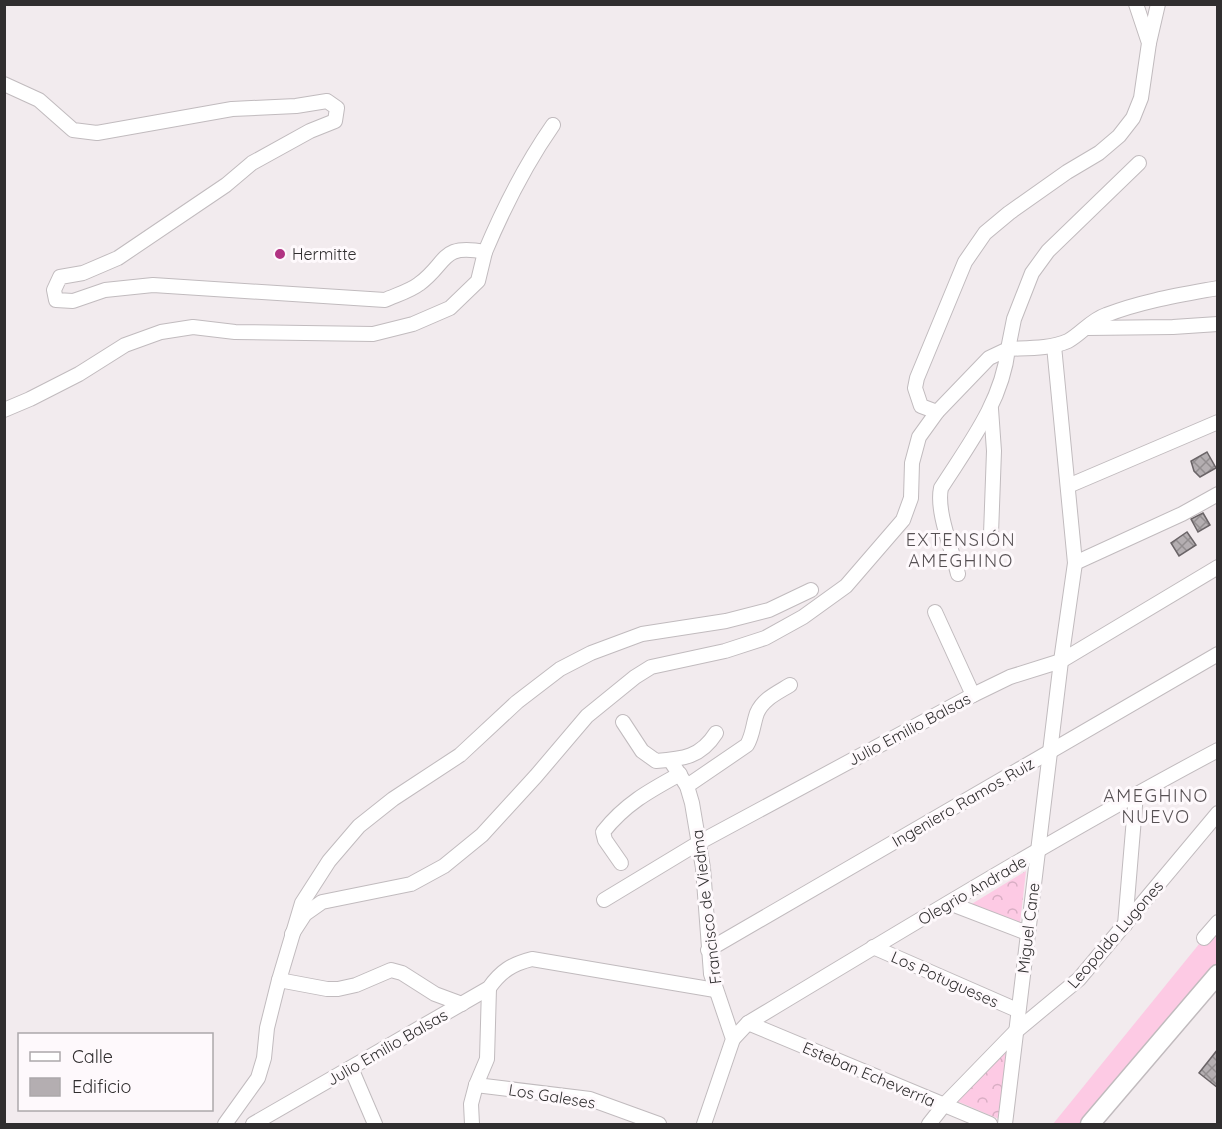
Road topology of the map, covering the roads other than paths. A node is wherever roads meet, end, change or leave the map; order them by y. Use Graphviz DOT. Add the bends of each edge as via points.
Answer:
graph roads {
  1 [pos="1136,4"];
  2 [pos="1158,4"];
  3 [pos="1149,43"];
  4 [pos="4,84"];
  5 [pos="553,125"];
  6 [pos="1139,163"];
  7 [pos="485,252"];
  8 [pos="1218,288"];
  9 [pos="1218,324"];
  10 [pos="1087,328"];
  11 [pos="1054,345"];
  12 [pos="1008,349"];
  13 [pos="991,409"];
  14 [pos="4,410"];
  15 [pos="937,412"];
  16 [pos="1218,422"];
  17 [pos="1068,486"];
  18 [pos="1218,494"];
  19 [pos="990,534"];
  20 [pos="1075,563"];
  21 [pos="1218,567"];
  22 [pos="958,574"];
  23 [pos="811,590"];
  24 [pos="936,612"];
  25 [pos="1218,654"];
  26 [pos="1061,661"];
  27 [pos="790,685"];
  28 [pos="973,695"];
  29 [pos="623,722"];
  30 [pos="716,733"];
  31 [pos="1218,750"];
  32 [pos="1050,751"];
  33 [pos="670,760"];
  34 [pos="683,780"];
  35 [pos="1136,794"];
  36 [pos="1218,813"];
  37 [pos="700,842"];
  38 [pos="1037,851"];
  39 [pos="621,863"];
  40 [pos="604,900"];
  41 [pos="949,903"];
  42 [pos="1218,922"];
  43 [pos="1125,925"];
  44 [pos="1027,933"];
  45 [pos="292,934"];
  46 [pos="1204,938"];
  47 [pos="873,947"];
  48 [pos="708,950"];
  49 [pos="1218,974"];
  50 [pos="279,980"];
  51 [pos="489,988"];
  52 [pos="715,990"];
  53 [pos="462,1004"];
  54 [pos="1017,1010"];
  55 [pos="748,1023"];
  56 [pos="1015,1032"];
  57 [pos="733,1039"];
  58 [pos="351,1068"];
  59 [pos="476,1085"];
  60 [pos="621,1111"];
  61 [pos="937,1118"];
  62 [pos="225,1125"];
  63 [pos="253,1125"];
  64 [pos="375,1125"];
  65 [pos="472,1125"];
  66 [pos="616,1125"];
  67 [pos="659,1125"];
  68 [pos="704,1125"];
  69 [pos="990,1125"];
  70 [pos="1005,1125"];
  71 [pos="1090,1125"];
  1 -- 3 [label="street"];
  2 -- 3 [label="street"];
  3 -- 15 [label="street" via="1141,98 1133,118 1119,136 985,233 965,262 915,388 921,406"];
  4 -- 7 [label="street" via="39,100 73,130 97,133 232,110 327,101 337,108 335,121 252,164 118,258 60,278 54,290 56,300 73,302 105,290 153,285 385,300 419,284 447,254 467,248"];
  5 -- 7 [label="street" via="517,182"];
  6 -- 12 [label="street" via="1048,251 1032,273 1014,319"];
  7 -- 14 [label="street" via="478,281 450,308 413,324 373,334 235,332 193,327 161,332 125,345 69,379"];
  8 -- 10 [label="street" via="1112,313"];
  9 -- 10 [label="street"];
  10 -- 11 [label="street"];
  11 -- 12 [label="street"];
  11 -- 17 [label="street, Miguel Cane"];
  12 -- 13 [label="street"];
  12 -- 15 [label="street" via="989,358"];
  13 -- 19 [label="street" via="994,451"];
  13 -- 22 [label="street" via="941,488 939,499"];
  15 -- 45 [label="street" via="919,437 912,463 911,498 903,520 846,586 765,638 651,667 635,677 587,716 482,835 444,866 411,884 322,902 305,914"];
  16 -- 17 [label="street"];
  17 -- 20 [label="street, Miguel Cane"];
  18 -- 20 [label="street"];
  20 -- 26 [label="street, Miguel Cane"];
  21 -- 26 [label="street, Julio Emilio Balsas"];
  23 -- 45 [label="street" via="769,609 726,621 642,634 560,669 460,754 358,826 328,861 302,903"];
  24 -- 28 [label="street"];
  25 -- 32 [label="street, Ingeniero Ramos Ruiz"];
  26 -- 28 [label="street, Julio Emilio Balsas" via="1010,677"];
  26 -- 32 [label="street, Miguel Cane"];
  27 -- 34 [label="street" via="763,704 747,745"];
  28 -- 37 [label="street, Julio Emilio Balsas"];
  29 -- 33 [label="street" via="649,758 656,762"];
  30 -- 33 [label="street" via="696,754"];
  31 -- 35 [label="street, Olegrio Andrade"];
  32 -- 38 [label="street, Miguel Cane"];
  32 -- 48 [label="street, Ingeniero Ramos Ruiz"];
  33 -- 34 [label="street, Francisco de Viedma"];
  34 -- 37 [label="street, Francisco de Viedma"];
  34 -- 39 [label="street" via="638,797 603,832 604,840"];
  35 -- 38 [label="street, Olegrio Andrade"];
  35 -- 43 [label="street"];
  36 -- 43 [label="street, Leopoldo Lugones"];
  37 -- 40 [label="street, Julio Emilio Balsas"];
  37 -- 48 [label="street, Francisco de Viedma"];
  38 -- 41 [label="street, Olegrio Andrade"];
  38 -- 44 [label="street, Miguel Cane"];
  41 -- 44 [label="street"];
  41 -- 47 [label="street, Olegrio Andrade"];
  42 -- 46 [label="street"];
  43 -- 56 [label="street, Leopoldo Lugones" via="1079,980"];
  44 -- 54 [label="street, Miguel Cane"];
  45 -- 50 [label="street"];
  47 -- 54 [label="street, Los Potugueses"];
  47 -- 55 [label="street, Olegrio Andrade"];
  48 -- 52 [label="street, Francisco de Viedma"];
  49 -- 71 [label="main road"];
  50 -- 53 [label="street" via="338,989 391,970"];
  50 -- 62 [label="street" via="258,1078"];
  51 -- 52 [label="street, Julio Emilio Balsas" via="514,963 532,959"];
  51 -- 53 [label="street, Julio Emilio Balsas"];
  51 -- 59 [label="street" via="487,1059"];
  52 -- 57 [label="street, Francisco de Viedma"];
  53 -- 58 [label="street, Julio Emilio Balsas"];
  54 -- 56 [label="street, Miguel Cane"];
  55 -- 57 [label="street, Olegrio Andrade"];
  55 -- 61 [label="street, Esteban Echeverría"];
  56 -- 61 [label="street, Leopoldo Lugones"];
  56 -- 70 [label="street, Miguel Cane"];
  57 -- 68 [label="street"];
  58 -- 63 [label="street, Julio Emilio Balsas"];
  58 -- 64 [label="street"];
  59 -- 60 [label="street, Los Galeses" via="590,1099"];
  59 -- 65 [label="street" via="471,1104"];
  60 -- 66 [label="street"];
  60 -- 67 [label="street, Los Galeses"];
  61 -- 69 [label="street, Esteban Echeverría"];
}
